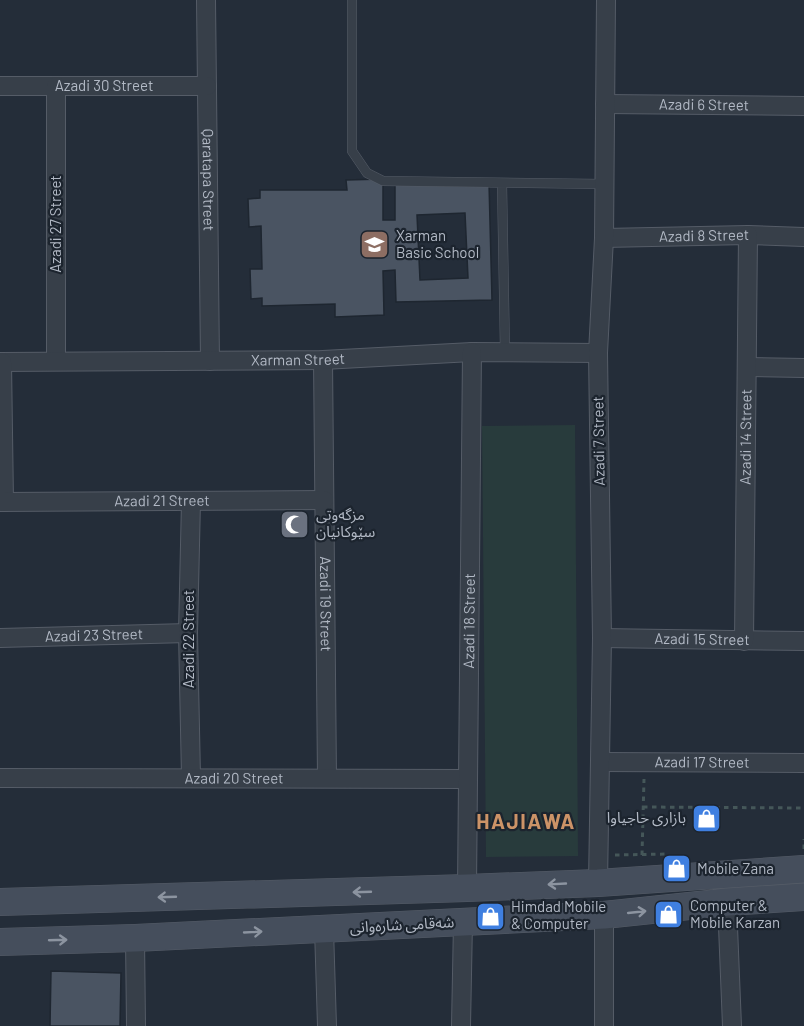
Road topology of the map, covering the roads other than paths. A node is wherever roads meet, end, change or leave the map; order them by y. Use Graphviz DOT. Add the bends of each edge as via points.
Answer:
graph roads {
  1 [pos="206,0"];
  2 [pos="352,0"];
  3 [pos="606,0"];
  4 [pos="0,86"];
  5 [pos="56,86"];
  6 [pos="207,86"];
  7 [pos="605,104"];
  8 [pos="804,106"];
  9 [pos="502,183"];
  10 [pos="604,184"];
  11 [pos="748,235"];
  12 [pos="804,237"];
  13 [pos="604,238"];
  14 [pos="472,352"];
  15 [pos="505,352"];
  16 [pos="598,353"];
  17 [pos="210,360"];
  18 [pos="323,360"];
  19 [pos="56,361"];
  20 [pos="1,362"];
  21 [pos="747,367"];
  22 [pos="804,368"];
  23 [pos="324,500"];
  24 [pos="191,501"];
  25 [pos="2,502"];
  26 [pos="188,633"];
  27 [pos="0,638"];
  28 [pos="602,638"];
  29 [pos="744,640"];
  30 [pos="804,641"];
  31 [pos="600,762"];
  32 [pos="804,763"];
  33 [pos="191,777"];
  34 [pos="0,778"];
  35 [pos="327,778"];
  36 [pos="468,779"];
  37 [pos="804,868"];
  38 [pos="598,883"];
  39 [pos="467,888"];
  40 [pos="804,897"];
  41 [pos="0,902"];
  42 [pos="726,902"];
  43 [pos="604,915"];
  44 [pos="463,921"];
  45 [pos="324,929"];
  46 [pos="135,938"];
  47 [pos="0,942"];
  48 [pos="136,1026"];
  49 [pos="327,1026"];
  50 [pos="461,1026"];
  51 [pos="604,1026"];
  52 [pos="732,1026"];
  1 -- 6 [label="street, Qaratapa Street"];
  2 -- 9 [label="lane" via="352,151 367,173 383,181"];
  3 -- 7 [label="street, Azadi 7 Street"];
  4 -- 5 [label="street, Azadi 30 Street"];
  5 -- 6 [label="street, Azadi 30 Street"];
  5 -- 19 [label="street, Azadi 27 Street"];
  6 -- 17 [label="street, Qaratapa Street"];
  7 -- 8 [label="street, Azadi 6 Street"];
  7 -- 10 [label="street, Azadi 7 Street"];
  9 -- 10 [label="lane"];
  9 -- 15 [label="lane"];
  10 -- 13 [label="street, Azadi 7 Street"];
  11 -- 12 [label="street, Azadi 8 Street"];
  11 -- 13 [label="street, Azadi 8 Street"];
  11 -- 21 [label="street, Azadi 14 Street"];
  13 -- 16 [label="street, Azadi 7 Street"];
  14 -- 15 [label="street, Xarman Street"];
  14 -- 18 [label="street, Xarman Street"];
  14 -- 36 [label="street, Azadi 18 Street"];
  15 -- 16 [label="street, Xarman Street"];
  16 -- 28 [label="street, Azadi 7 Street"];
  17 -- 18 [label="street, Xarman Street"];
  17 -- 19 [label="street, Xarman Street"];
  18 -- 23 [label="street, Azadi 19 Street"];
  19 -- 20 [label="street, Xarman Street"];
  20 -- 25 [label="street"];
  21 -- 22 [label="street"];
  21 -- 29 [label="street, Azadi 14 Street"];
  23 -- 24 [label="street, Azadi 21 Street"];
  23 -- 35 [label="street, Azadi 19 Street"];
  24 -- 25 [label="street, Azadi 21 Street"];
  24 -- 26 [label="street, Azadi 22 Street"];
  26 -- 27 [label="street, Azadi 23 Street"];
  26 -- 33 [label="street, Azadi 22 Street"];
  28 -- 29 [label="street, Azadi 15 Street"];
  28 -- 31 [label="street, Azadi 7 Street"];
  29 -- 30 [label="street, Azadi 15 Street"];
  31 -- 32 [label="street, Azadi 17 Street"];
  31 -- 38 [label="street, Azadi 7 Street"];
  33 -- 34 [label="street, Azadi 20 Street"];
  33 -- 35 [label="street, Azadi 20 Street"];
  35 -- 36 [label="street, Azadi 20 Street"];
  36 -- 39 [label="street, Azadi 18 Street"];
  37 -- 38 [label="main road"];
  38 -- 39 [label="main road, one-way"];
  39 -- 41 [label="main road, one-way"];
  40 -- 42 [label="main road, شەقامی شارەوانی"];
  43 -- 42 [label="main road, شەقامی شارەوانی, one-way"];
  42 -- 52 [label="street"];
  43 -- 44 [label="main road, شەقامی شارەوانی"];
  43 -- 51 [label="street"];
  44 -- 45 [label="main road, شەقامی شارەوانی"];
  44 -- 50 [label="street"];
  46 -- 45 [label="main road, شەقامی شارەوانی, one-way"];
  45 -- 49 [label="street"];
  47 -- 46 [label="main road, شەقامی شارەوانی, one-way"];
  46 -- 48 [label="street"];
}
